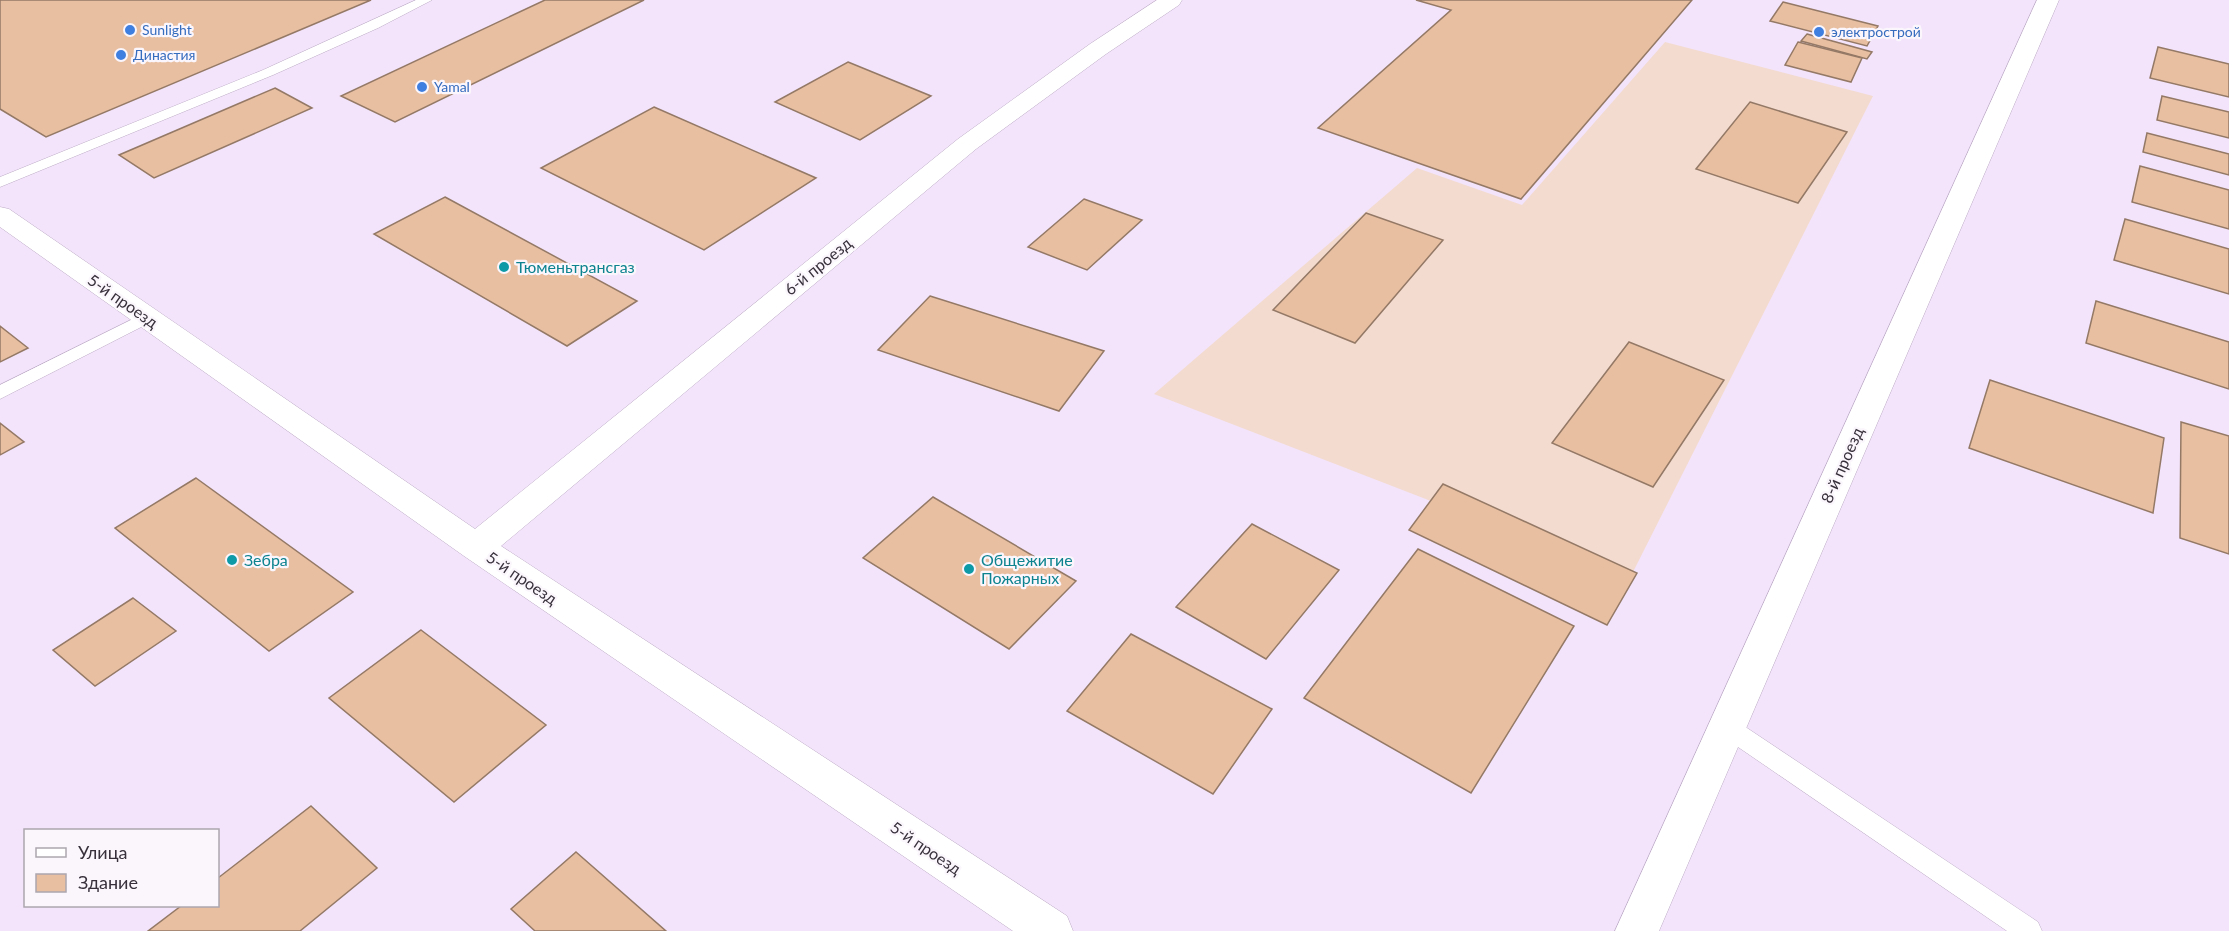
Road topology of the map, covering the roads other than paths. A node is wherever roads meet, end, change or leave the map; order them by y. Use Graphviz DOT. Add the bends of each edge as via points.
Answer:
graph roads {
  1 [pos="426,0"];
  2 [pos="1172,0"];
  3 [pos="2048,0"];
  4 [pos="0,182"];
  5 [pos="0,215"];
  6 [pos="147,317"];
  7 [pos="0,393"];
  8 [pos="476,548"];
  9 [pos="1726,727"];
  10 [pos="1051,931"];
  11 [pos="1637,931"];
  12 [pos="2029,931"];
  1 -- 4 [label="lane" via="212,97"];
  2 -- 8 [label="street, 6-й проезд" via="967,144"];
  3 -- 9 [label="street, 8-й проезд"];
  5 -- 6 [label="street, 5-й проезд"];
  6 -- 7 [label="lane"];
  6 -- 8 [label="street, 5-й проезд"];
  8 -- 10 [label="street, 5-й проезд"];
  9 -- 11 [label="street, 8-й проезд"];
  9 -- 12 [label="lane"];
}
